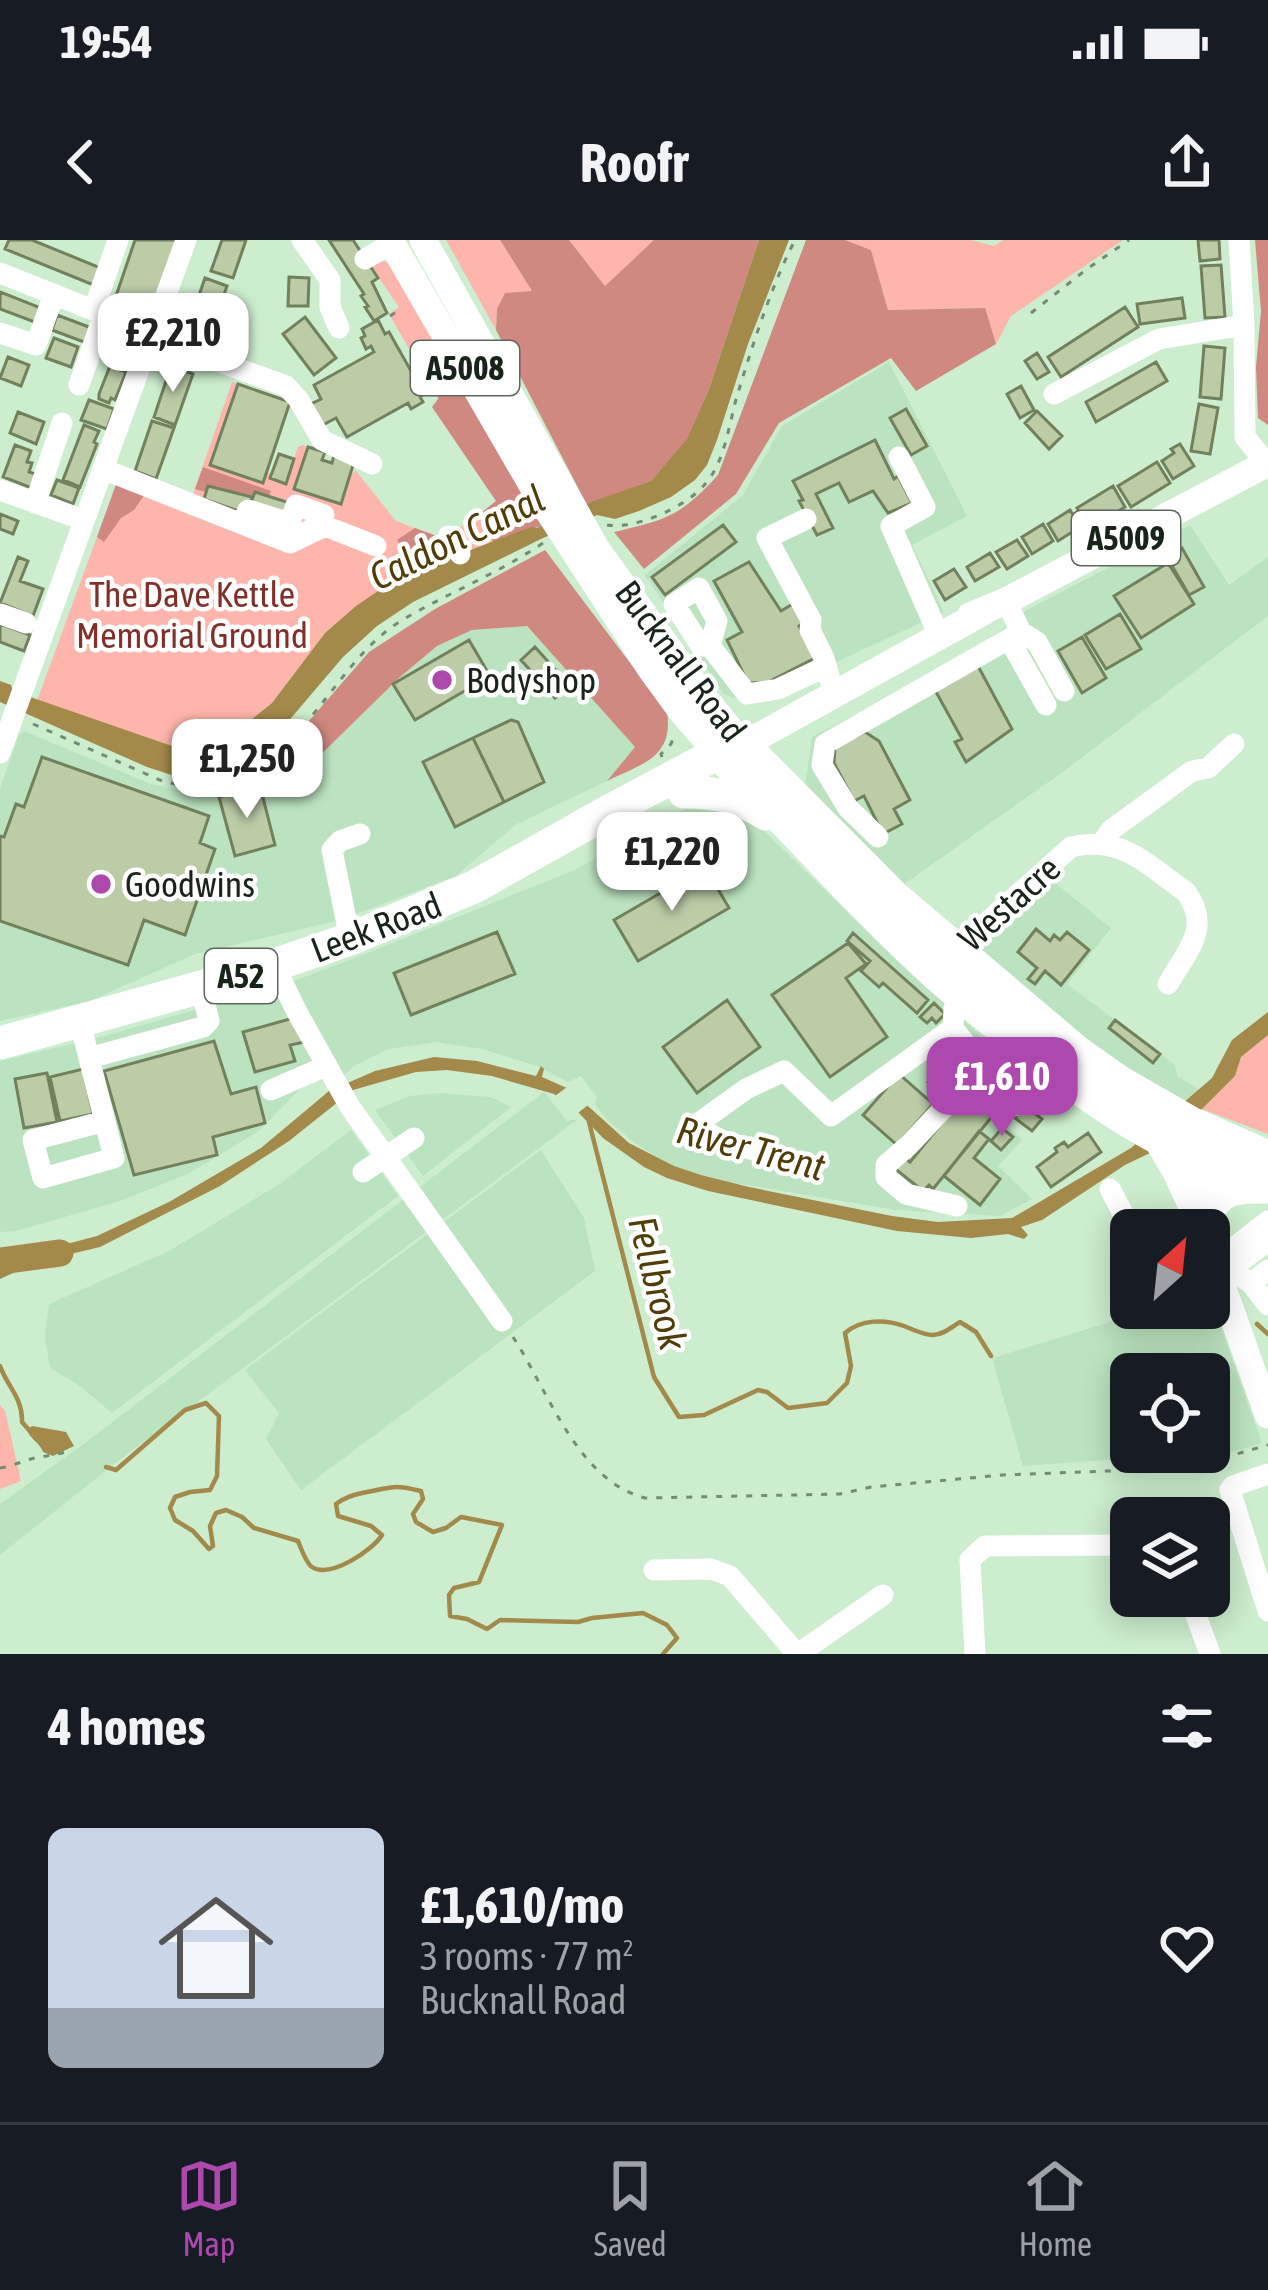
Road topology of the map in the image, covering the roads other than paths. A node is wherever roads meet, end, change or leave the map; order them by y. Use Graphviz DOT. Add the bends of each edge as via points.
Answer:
graph roads {
  1 [pos="118,240"];
  2 [pos="186,240"];
  3 [pos="302,240"];
  4 [pos="423,240"];
  5 [pos="1239,240"];
  6 [pos="391,242"];
  7 [pos="348,269"];
  8 [pos="0,273"];
  9 [pos="54,294"];
  10 [pos="99,312"];
  11 [pos="1244,326"];
  12 [pos="339,328"];
  13 [pos="0,333"];
  14 [pos="150,335"];
  15 [pos="79,385"];
  16 [pos="1054,394"];
  17 [pos="62,423"];
  18 [pos="899,457"];
  19 [pos="372,464"];
  20 [pos="1268,464"];
  21 [pos="103,469"];
  22 [pos="0,490"];
  23 [pos="550,493"];
  24 [pos="35,503"];
  25 [pos="806,519"];
  26 [pos="84,520"];
  27 [pos="376,546"];
  28 [pos="996,606"];
  29 [pos="0,614"];
  30 [pos="26,623"];
  31 [pos="938,634"];
  32 [pos="1015,636"];
  33 [pos="710,646"];
  34 [pos="828,682"];
  35 [pos="1064,691"];
  36 [pos="1046,706"];
  37 [pos="1,745"];
  38 [pos="1234,745"];
  39 [pos="731,748"];
  40 [pos="684,792"];
  41 [pos="360,834"];
  42 [pos="797,836"];
  43 [pos="1102,843"];
  44 [pos="855,855"];
  45 [pos="474,887"];
  46 [pos="350,939"];
  47 [pos="945,961"];
  48 [pos="274,965"];
  49 [pos="1168,984"];
  50 [pos="201,988"];
  51 [pos="966,999"];
  52 [pos="80,1022"];
  53 [pos="0,1043"];
  54 [pos="89,1058"];
  55 [pos="982,1066"];
  56 [pos="329,1071"];
  57 [pos="271,1090"];
  58 [pos="1015,1106"];
  59 [pos="105,1121"];
  60 [pos="414,1138"];
  61 [pos="1191,1140"];
  62 [pos="386,1156"];
  63 [pos="811,1167"];
  64 [pos="363,1172"];
  65 [pos="1268,1186"];
  66 [pos="1110,1189"];
  67 [pos="1185,1192"];
  68 [pos="957,1206"];
  69 [pos="1121,1209"];
  70 [pos="1193,1209"];
  71 [pos="1204,1209"];
  72 [pos="1212,1209"];
  73 [pos="1268,1221"];
  74 [pos="1268,1241"];
  75 [pos="1230,1252"];
  76 [pos="1230,1260"];
  77 [pos="1230,1268"];
  78 [pos="1260,1277"];
  79 [pos="1230,1299"];
  80 [pos="1268,1305"];
  81 [pos="502,1321"];
  82 [pos="1268,1415"];
  83 [pos="1268,1474"];
  84 [pos="1110,1545"];
  85 [pos="669,1576"];
  86 [pos="883,1595"];
  87 [pos="1268,1612"];
  88 [pos="1197,1617"];
  89 [pos="798,1654"];
  90 [pos="976,1654"];
  91 [pos="1210,1654"];
  1 -- 10 [label="street"];
  2 -- 14 [label="street"];
  3 -- 7 [label="street"];
  4 -- 23 [label="main road, A5008"];
  5 -- 11 [label="street"];
  6 -- 7 [label="street"];
  6 -- 23 [label="main road, A5008"];
  7 -- 12 [label="street" via="329,307"];
  8 -- 9 [label="street"];
  9 -- 10 [label="street"];
  9 -- 13 [label="street" via="36,345"];
  10 -- 14 [label="street"];
  10 -- 15 [label="street"];
  11 -- 16 [label="street" via="1159,339"];
  11 -- 20 [label="street" via="1245,437"];
  14 -- 19 [label="street" via="286,386 322,440"];
  14 -- 21 [label="street"];
  17 -- 24 [label="street"];
  18 -- 31 [label="street" via="925,507 891,526"];
  20 -- 28 [label="main road, A5009"];
  21 -- 26 [label="street"];
  21 -- 27 [label="street" via="290,543 325,526"];
  22 -- 24 [label="street"];
  23 -- 39 [label="main road, Bucknall Road" via="593,544 650,668"];
  24 -- 26 [label="street"];
  25 -- 34 [label="street" via="767,538 811,620"];
  26 -- 37 [label="street" via="18,717"];
  28 -- 31 [label="main road, A5009"];
  28 -- 32 [label="street"];
  28 -- 39 [label="main road, A5009" via="903,678"];
  29 -- 30 [label="street"];
  31 -- 34 [label="main road, A5009"];
  32 -- 35 [label="street" via="1037,642"];
  32 -- 36 [label="street"];
  32 -- 44 [label="street" via="825,744 822,765 848,808"];
  33 -- 34 [label="street" via="747,694"];
  34 -- 39 [label="main road, A5009"];
  38 -- 43 [label="street"];
  39 -- 40 [label="highway, Leek Road"];
  39 -- 42 [label="highway"];
  39 -- 44 [label="highway, Bucknall Road"];
  39 -- 45 [label="highway" via="514,845"];
  40 -- 42 [label="highway" via="730,795"];
  40 -- 45 [label="highway, Leek Road / A52" via="530,871"];
  41 -- 46 [label="street" via="332,850"];
  42 -- 44 [label="highway, Bucknall Road"];
  43 -- 47 [label="street, Westacre" via="1071,848"];
  43 -- 49 [label="street, Westacre" via="1186,892 1200,914"];
  44 -- 47 [label="highway, Bucknall Road" via="883,904"];
  45 -- 46 [label="highway, Leek Road / A52"];
  46 -- 48 [label="highway, Leek Road / A52"];
  47 -- 51 [label="highway, Bucknall Road"];
  48 -- 50 [label="highway, Leek Road / A52"];
  48 -- 56 [label="street"];
  50 -- 52 [label="highway, Leek Road / A52"];
  50 -- 54 [label="street" via="203,1027"];
  51 -- 55 [label="street"];
  51 -- 61 [label="highway, Bucknall Road" via="1073,1085"];
  51 -- 61 [label="highway, Bucknall Road" via="1047,1028"];
  51 -- 63 [label="street" via="879,1084 831,1116 784,1072 696,1125"];
  52 -- 53 [label="highway, Leek Road / A52"];
  52 -- 54 [label="street"];
  54 -- 59 [label="street"];
  55 -- 58 [label="street"];
  55 -- 68 [label="street" via="886,1165 886,1177 906,1194"];
  56 -- 57 [label="street"];
  56 -- 62 [label="street"];
  60 -- 62 [label="street"];
  61 -- 65 [label="highway"];
  61 -- 67 [label="main road"];
  61 -- 67 [label="main road" via="1194,1171"];
  61 -- 71 [label="main road" via="1207,1177"];
  62 -- 64 [label="street"];
  62 -- 81 [label="street"];
  65 -- 72 [label="main road" via="1225,1195"];
  66 -- 69 [label="street"];
  67 -- 70 [label="main road"];
  73 -- 75 [label="street"];
  74 -- 76 [label="street"];
  77 -- 78 [label="street"];
  78 -- 80 [label="street"];
  79 -- 82 [label="main road"];
  83 -- 87 [label="street" via="1230,1490"];
  84 -- 90 [label="street" via="985,1546 970,1560"];
  85 -- 89 [label="street" via="711,1569 730,1576"];
  86 -- 89 [label="street"];
  88 -- 91 [label="street"];
}
